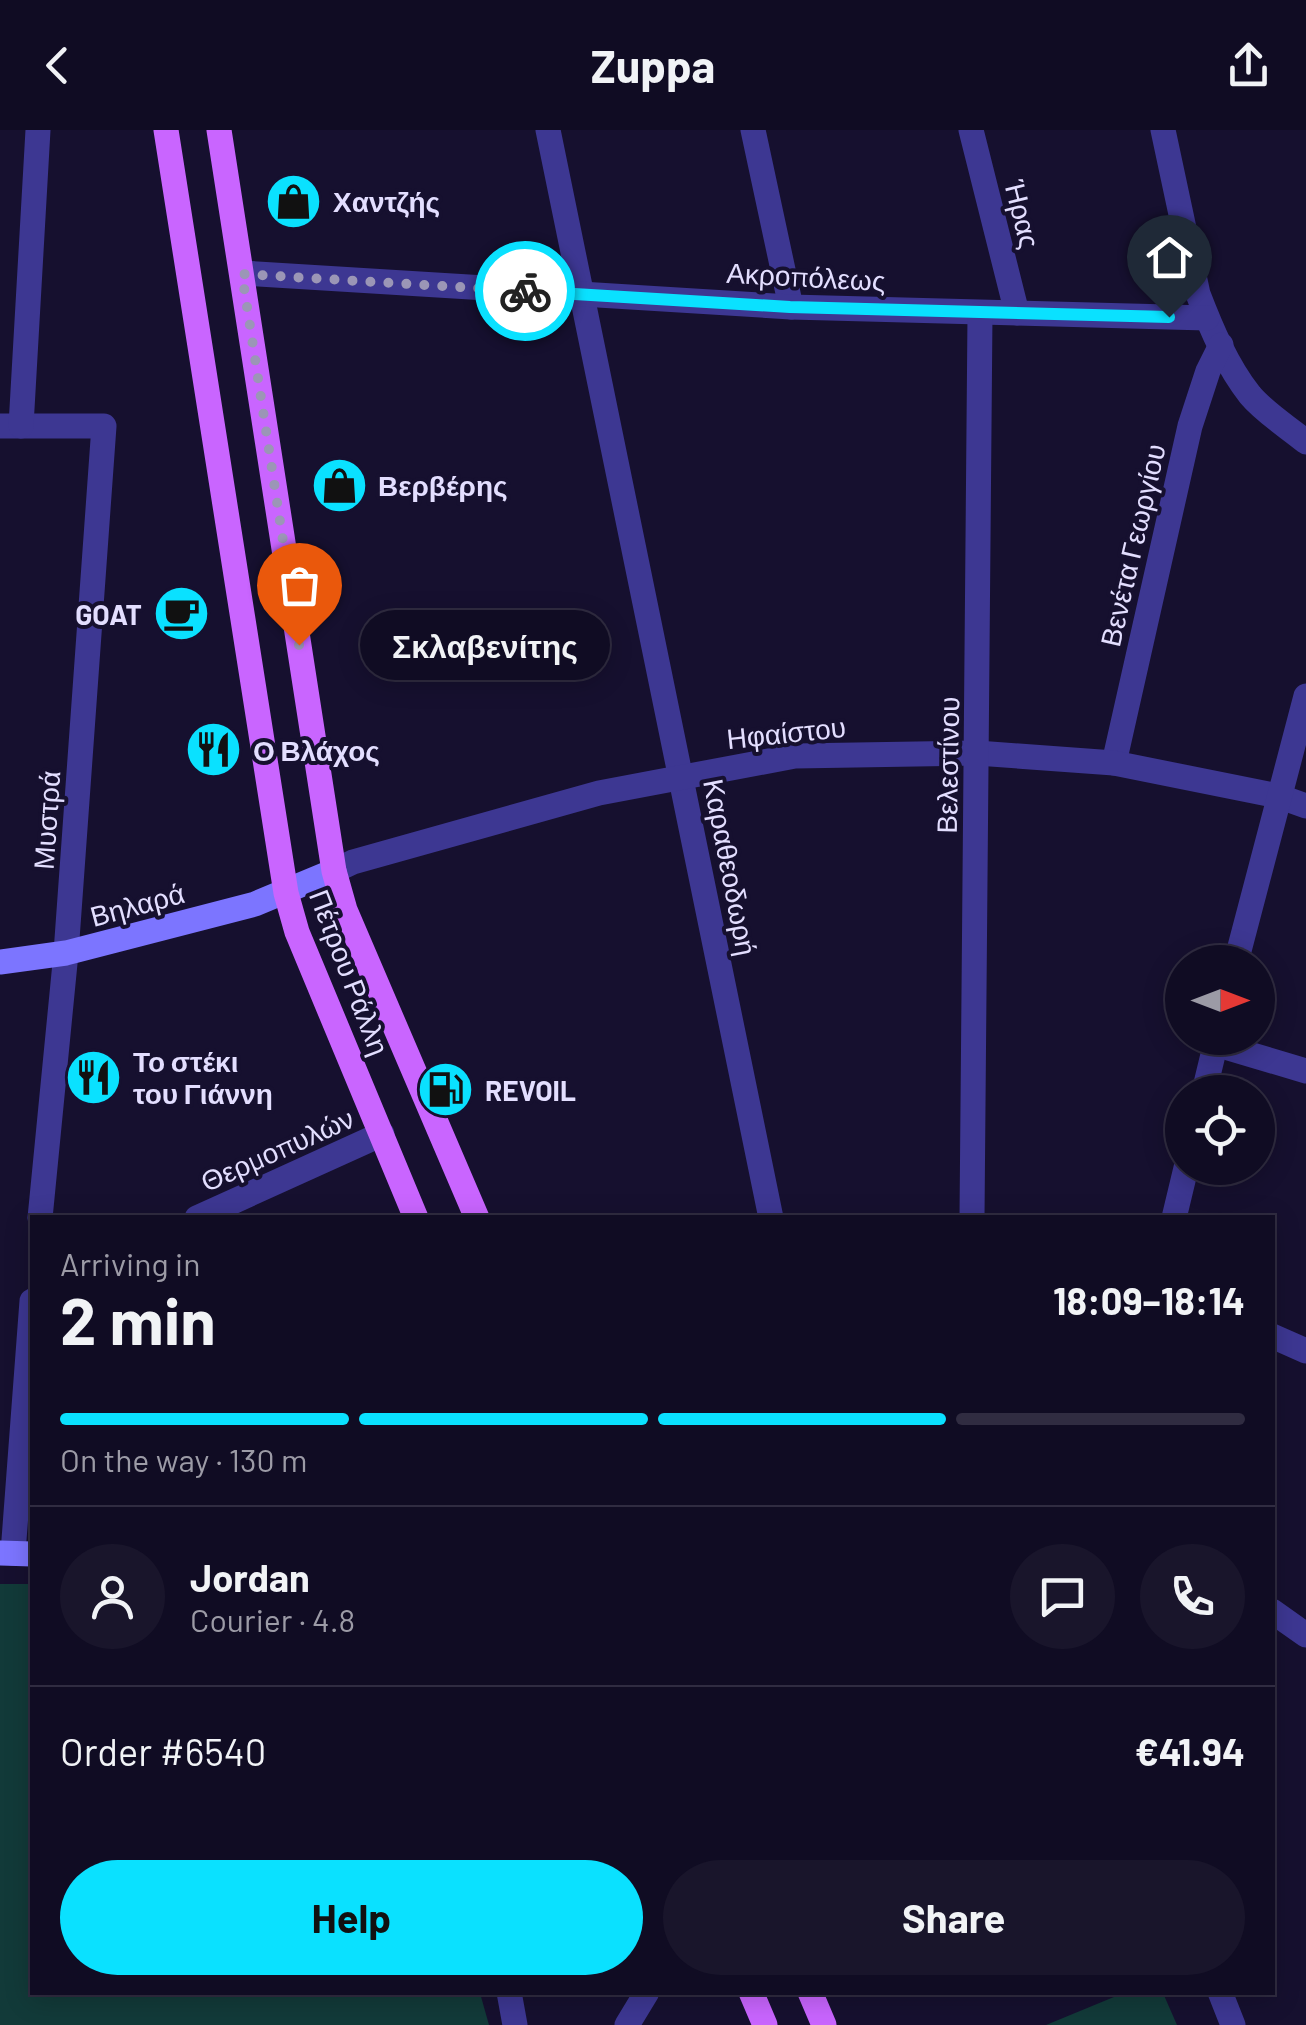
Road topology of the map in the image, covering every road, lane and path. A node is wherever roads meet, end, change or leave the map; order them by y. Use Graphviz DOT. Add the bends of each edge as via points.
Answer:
graph roads {
  1 [pos="38,130"];
  2 [pos="166,130"];
  3 [pos="219,130"];
  4 [pos="548,130"];
  5 [pos="753,130"];
  6 [pos="971,130"];
  7 [pos="1163,130"];
  8 [pos="242,274"];
  9 [pos="580,294"];
  10 [pos="790,307"];
  11 [pos="1017,313"];
  12 [pos="980,314"];
  13 [pos="1207,318"];
  14 [pos="1221,345"];
  15 [pos="10,426"];
  16 [pos="1306,442"];
  17 [pos="1306,696"];
  18 [pos="977,753"];
  19 [pos="1114,763"];
  20 [pos="682,776"];
  21 [pos="1278,796"];
  22 [pos="1306,806"];
  23 [pos="334,871"];
  24 [pos="286,892"];
  25 [pos="1240,945"];
  26 [pos="66,953"];
  27 [pos="0,962"];
  28 [pos="1258,1055"];
  29 [pos="1306,1071"];
  30 [pos="382,1134"];
  31 [pos="1182,1185"];
  32 [pos="40,1215"];
  33 [pos="204,1215"];
  34 [pos="415,1215"];
  35 [pos="476,1215"];
  36 [pos="770,1215"];
  37 [pos="972,1215"];
  38 [pos="1175,1215"];
  39 [pos="30,1331"];
  40 [pos="1275,1337"];
  41 [pos="1306,1351"];
  42 [pos="15,1553"];
  43 [pos="1275,1613"];
  44 [pos="1306,1635"];
  45 [pos="510,1995"];
  46 [pos="646,1995"];
  47 [pos="751,1995"];
  48 [pos="811,1995"];
  49 [pos="1221,1995"];
  50 [pos="516,2025"];
  51 [pos="627,2025"];
  52 [pos="765,2025"];
  53 [pos="824,2025"];
  54 [pos="1234,2025"];
  1 -- 15 [label="street"];
  2 -- 24 [label="main road, Πέτρου Ράλλη"];
  3 -- 8 [label="main road, Πέτρου Ράλλη"];
  4 -- 9 [label="street, Καραθεοδωρή"];
  5 -- 10 [label="street"];
  6 -- 11 [label="street, Ήρας"];
  7 -- 13 [label="street"];
  8 -- 9 [label="street, Ακροπόλεως"];
  8 -- 23 [label="main road, Πέτρου Ράλλη"];
  9 -- 10 [label="street, Ακροπόλεως"];
  9 -- 20 [label="street, Καραθεοδωρή"];
  10 -- 12 [label="street, Ακροπόλεως"];
  11 -- 12 [label="street, Ακροπόλεως"];
  11 -- 13 [label="street, Ακροπόλεως"];
  12 -- 18 [label="street, Βελεστίνου"];
  13 -- 14 [label="street"];
  14 -- 16 [label="street" via="1251,396"];
  14 -- 19 [label="street, Βενέτα Γεωργίου" via="1190,426"];
  15 -- 26 [label="street, Μυστρά" via="104,426"];
  17 -- 21 [label="street"];
  18 -- 19 [label="street, Ηφαίστου"];
  18 -- 20 [label="street, Ηφαίστου" via="795,756"];
  18 -- 37 [label="street, Βελεστίνου"];
  19 -- 21 [label="street, Ηφαίστου"];
  20 -- 23 [label="street, Ηφαίστου" via="599,793"];
  20 -- 36 [label="street, Καραθεοδωρή"];
  21 -- 22 [label="street, Ηφαίστου"];
  21 -- 25 [label="street"];
  23 -- 24 [label="street, Ηφαίστου"];
  23 -- 35 [label="main road, Πέτρου Ράλλη"];
  24 -- 26 [label="street, Βηλαρά"];
  24 -- 30 [label="main road, Πέτρου Ράλλη"];
  26 -- 27 [label="street, Βηλαρά"];
  26 -- 32 [label="street, Μυστρά"];
  28 -- 29 [label="street"];
  30 -- 33 [label="street, Θερμοπυλών"];
  30 -- 34 [label="main road, Πέτρου Ράλλη"];
  31 -- 38 [label="street"];
  39 -- 42 [label="street"];
  40 -- 41 [label="street"];
  43 -- 44 [label="street"];
  45 -- 50 [label="street"];
  46 -- 51 [label="street"];
  47 -- 52 [label="main road"];
  48 -- 53 [label="main road"];
  49 -- 54 [label="street"];
}
